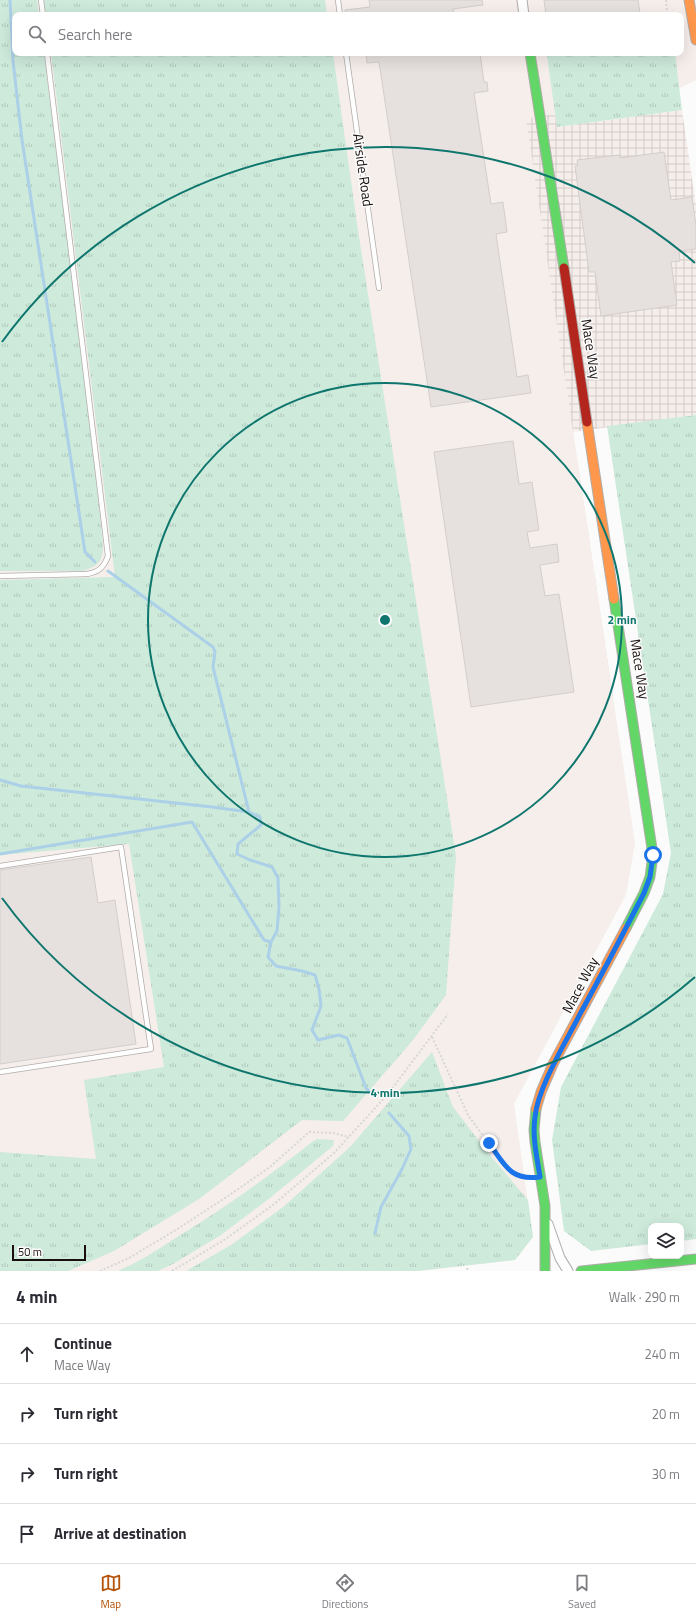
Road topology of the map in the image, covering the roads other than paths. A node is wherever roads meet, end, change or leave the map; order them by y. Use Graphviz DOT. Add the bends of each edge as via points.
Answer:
graph roads {
  1 [pos="41,0"];
  2 [pos="338,0"];
  3 [pos="522,0"];
  4 [pos="689,0"];
  5 [pos="43,12"];
  6 [pos="340,12"];
  7 [pos="524,12"];
  8 [pos="696,40"];
  9 [pos="47,56"];
  10 [pos="346,56"];
  11 [pos="530,56"];
  12 [pos="379,288"];
  13 [pos="0,576"];
  14 [pos="0,866"];
  15 [pos="0,1072"];
  16 [pos="546,1219"];
  17 [pos="696,1259"];
  18 [pos="545,1271"];
  19 [pos="568,1271"];
  20 [pos="581,1271"];
  1 -- 5 [label="lane"];
  2 -- 6 [label="lane"];
  3 -- 7 [label="street"];
  4 -- 8 [label="street"];
  9 -- 13 [label="lane" via="108,556 101,569 87,574"];
  10 -- 12 [label="lane, Airside Road"];
  11 -- 16 [label="street, Mace Way" via="556,209 653,855 650,877 644,893 566,1041 539,1101 534,1134"];
  14 -- 15 [label="lane" via="121,847 151,1049"];
  16 -- 18 [label="street, Mace Way"];
  16 -- 19 [label="street, Mace Way" via="560,1258"];
  17 -- 20 [label="street"];
}
